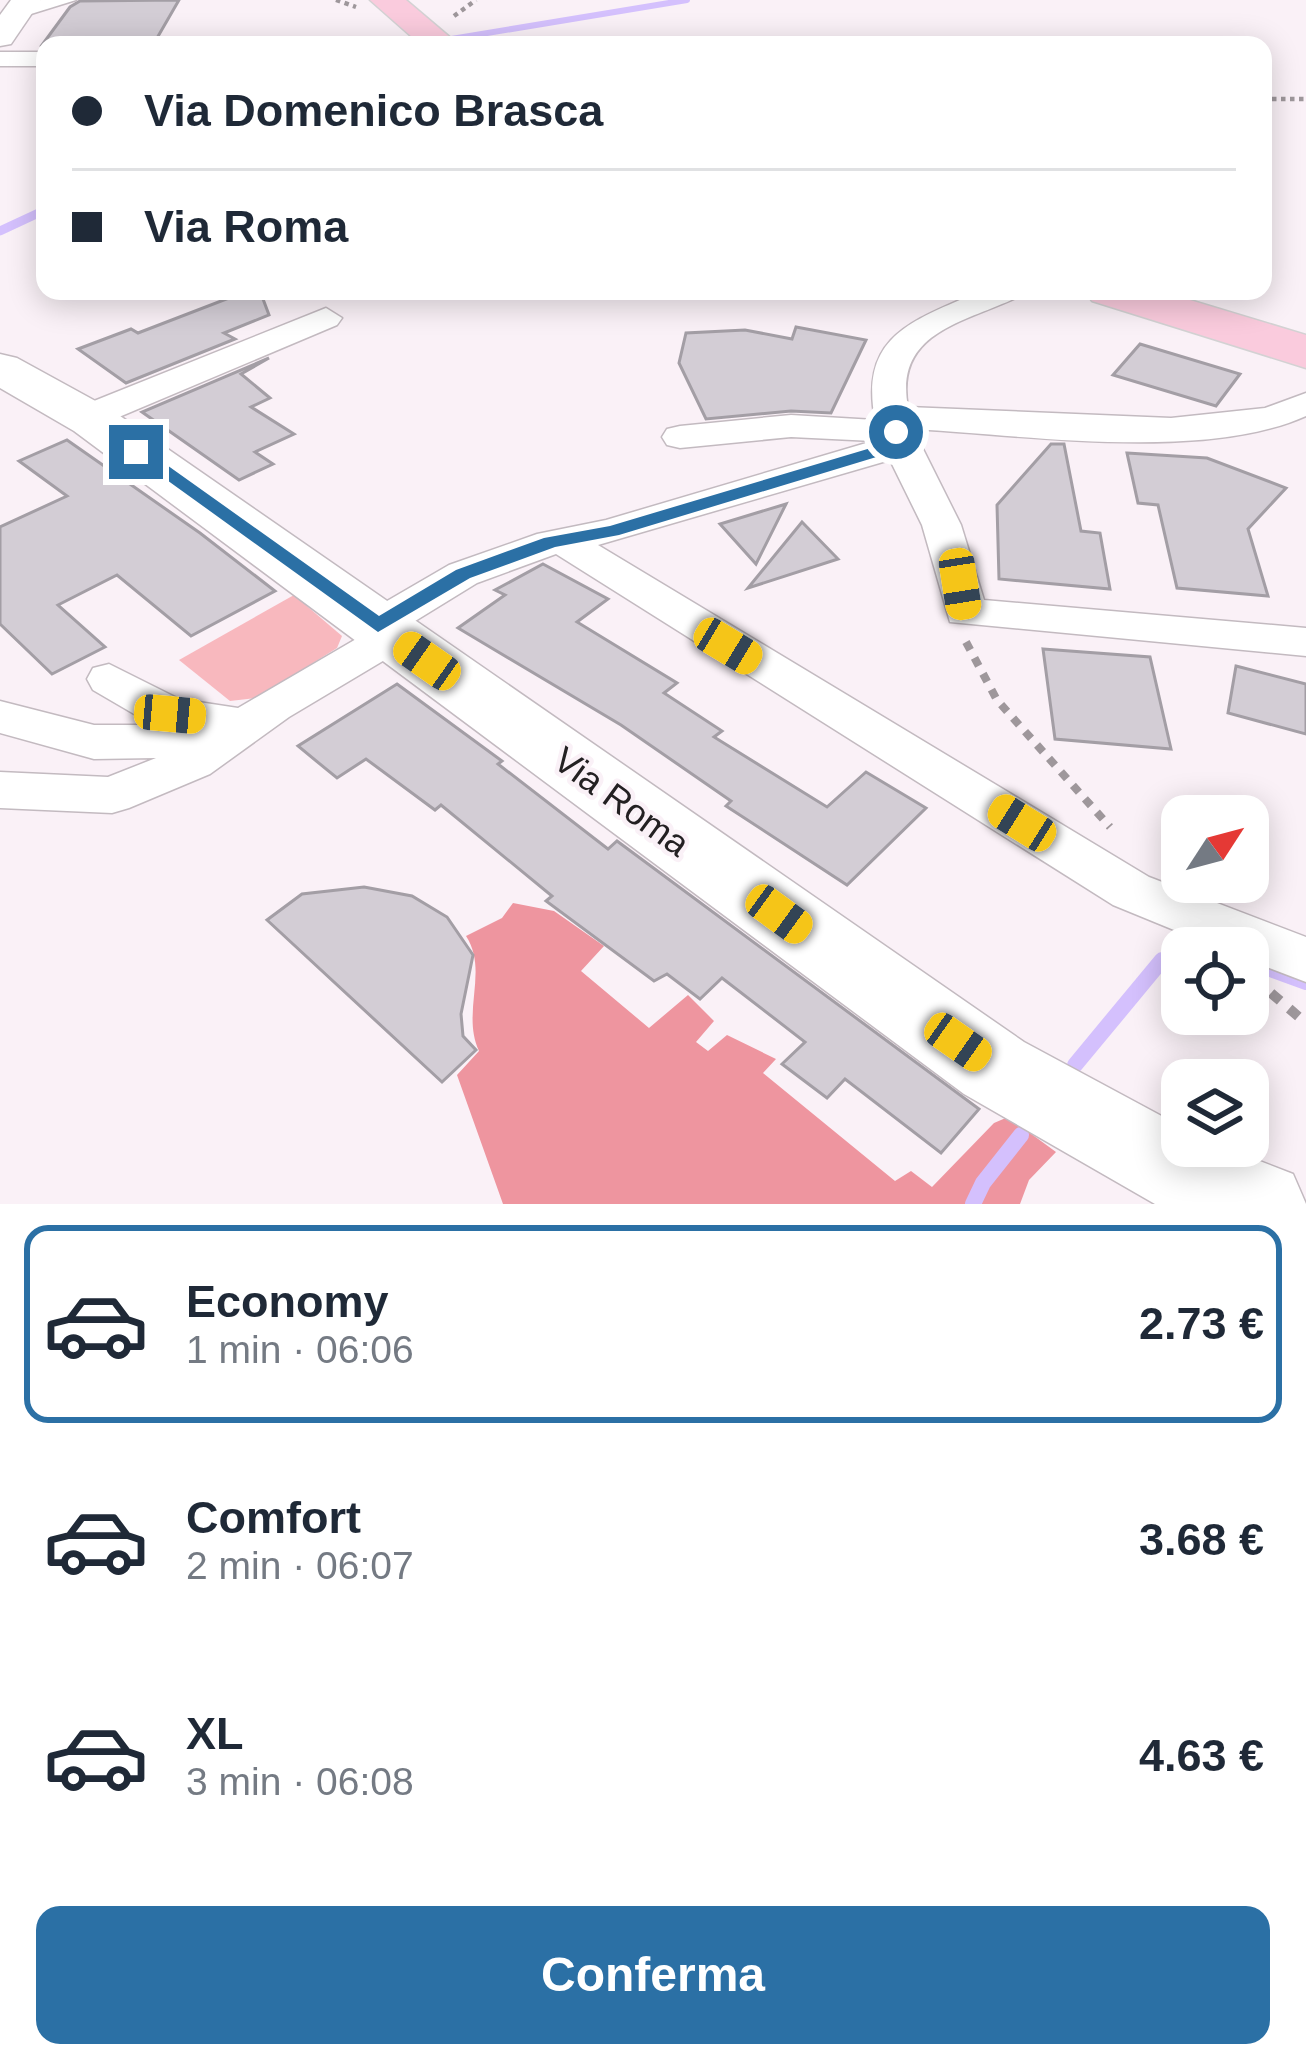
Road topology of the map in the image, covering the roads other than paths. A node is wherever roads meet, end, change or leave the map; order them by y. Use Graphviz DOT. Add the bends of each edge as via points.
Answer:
graph roads {
  1 [pos="66,0"];
  2 [pos="386,0"];
  3 [pos="15,16"];
  4 [pos="431,36"];
  5 [pos="36,58"];
  6 [pos="0,59"];
  7 [pos="982,300"];
  8 [pos="1137,300"];
  9 [pos="326,317"];
  10 [pos="1306,352"];
  11 [pos="0,368"];
  12 [pos="1306,403"];
  13 [pos="87,417"];
  14 [pos="896,431"];
  15 [pos="680,437"];
  16 [pos="562,540"];
  17 [pos="385,631"];
  18 [pos="1306,642"];
  19 [pos="109,680"];
  20 [pos="0,717"];
  21 [pos="237,731"];
  22 [pos="0,790"];
  23 [pos="1306,960"];
  24 [pos="1261,1204"];
  1 -- 3 [label="street"];
  2 -- 4 [label="main road"];
  5 -- 6 [label="street"];
  7 -- 14 [label="street" via="919,328 900,348 887,379"];
  8 -- 10 [label="main road"];
  9 -- 13 [label="street"];
  11 -- 13 [label="street, Via Roma"];
  12 -- 14 [label="street" via="1268,421 1214,430"];
  13 -- 17 [label="street, Via Roma"];
  14 -- 15 [label="street" via="791,426"];
  14 -- 16 [label="street" via="612,531"];
  14 -- 18 [label="street" via="937,504 965,611"];
  16 -- 17 [label="street" via="463,574"];
  16 -- 23 [label="street" via="1132,891"];
  17 -- 21 [label="street"];
  17 -- 24 [label="street, Via Roma" via="994,1068 1177,1172"];
  19 -- 21 [label="street" via="170,714"];
  20 -- 21 [label="street" via="94,742"];
  21 -- 22 [label="street" via="193,762 112,795"];
}
